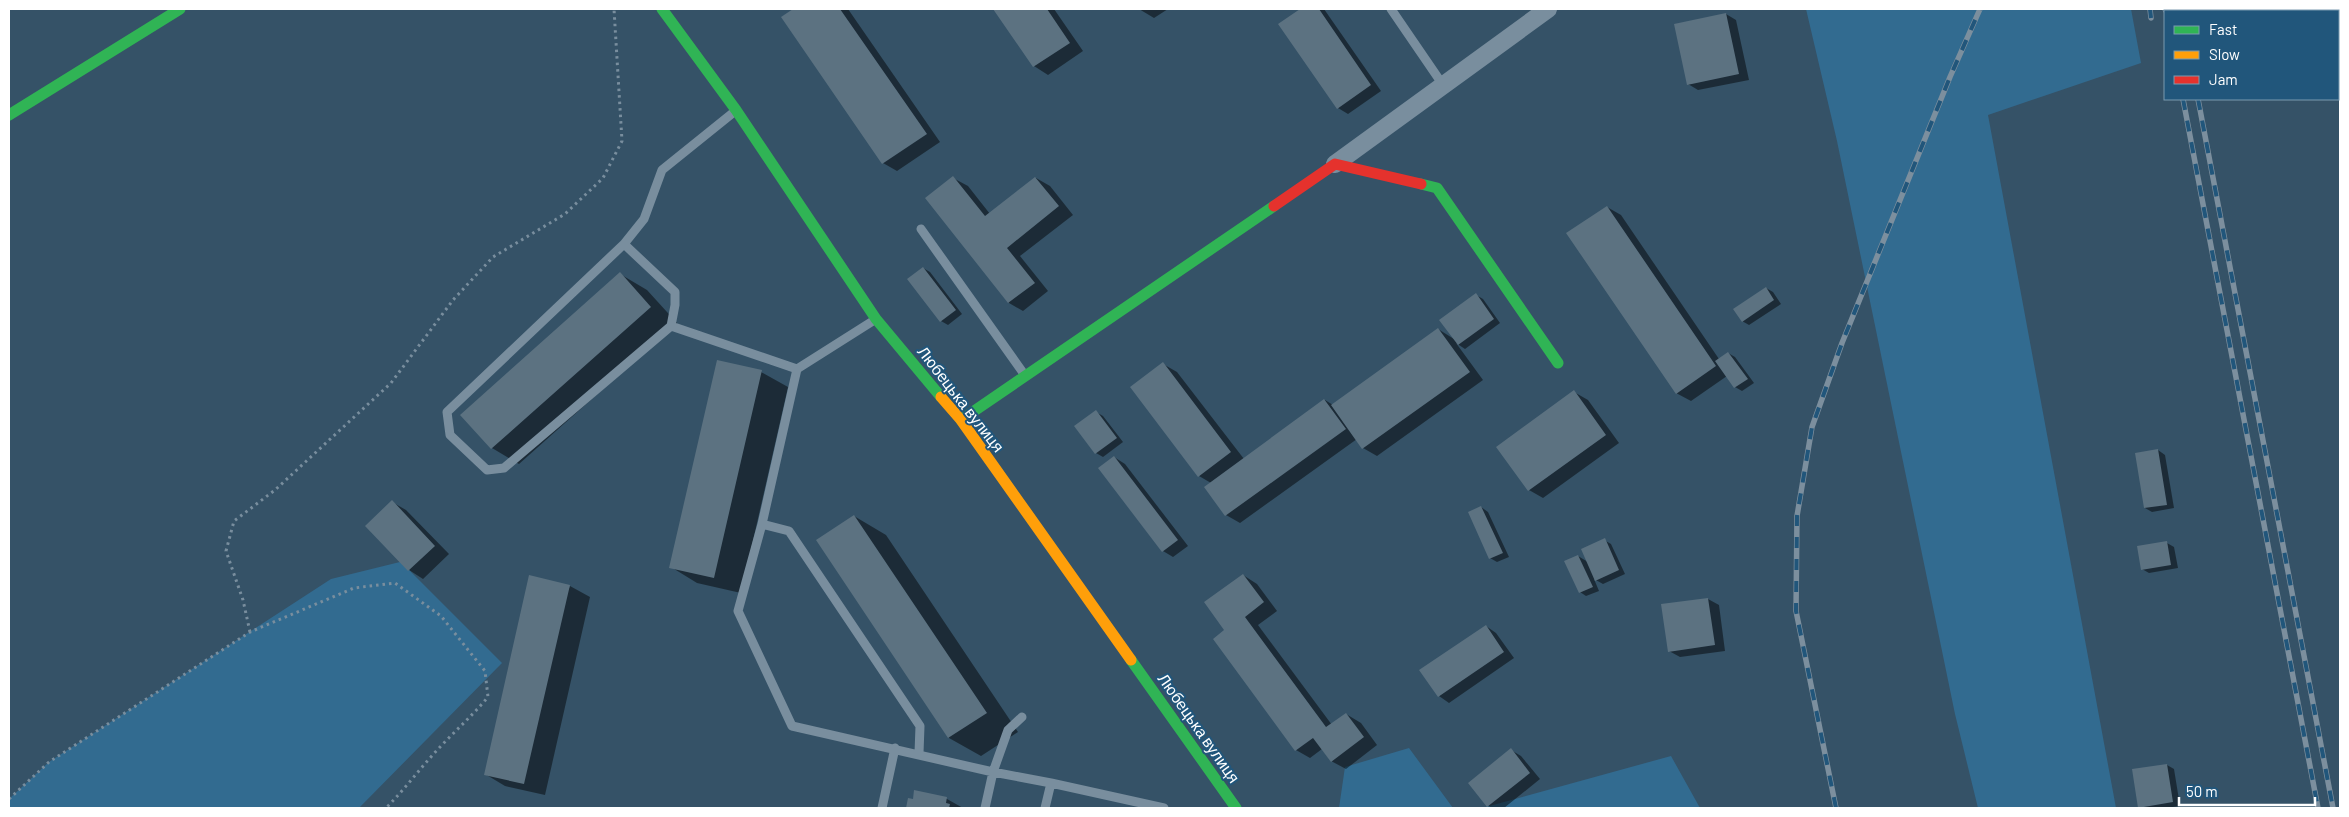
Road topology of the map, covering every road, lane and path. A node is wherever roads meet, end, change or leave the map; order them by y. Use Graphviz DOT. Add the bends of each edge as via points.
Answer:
graph roads {
  1 [pos="180,9"];
  2 [pos="614,9"];
  3 [pos="662,9"];
  4 [pos="1391,9"];
  5 [pos="1548,9"];
  6 [pos="1444,85"];
  7 [pos="736,110"];
  8 [pos="9,116"];
  9 [pos="1336,164"];
  10 [pos="922,229"];
  11 [pos="624,244"];
  12 [pos="876,319"];
  13 [pos="671,326"];
  14 [pos="1558,363"];
  15 [pos="797,369"];
  16 [pos="1026,376"];
  17 [pos="961,420"];
  18 [pos="762,524"];
  19 [pos="250,632"];
  20 [pos="1022,718"];
  21 [pos="896,748"];
  22 [pos="919,753"];
  23 [pos="993,772"];
  24 [pos="1051,782"];
  25 [pos="9,799"];
  26 [pos="1141,806"];
  27 [pos="1231,807"];
  28 [pos="386,808"];
  29 [pos="882,808"];
  30 [pos="985,808"];
  31 [pos="1045,808"];
  32 [pos="1164,808"];
  1 -- 8 [label="main road"];
  2 -- 19 [label="path" via="622,141 603,178 564,214 493,257 453,300 391,383 275,490 234,521 226,551"];
  3 -- 7 [label="main road, Любецька вулиця"];
  4 -- 6 [label="lane"];
  5 -- 6 [label="street"];
  6 -- 9 [label="street"];
  7 -- 11 [label="lane" via="662,170 644,219"];
  7 -- 12 [label="main road, Любецька вулиця"];
  9 -- 14 [label="main road" via="1437,188"];
  9 -- 16 [label="main road"];
  10 -- 16 [label="lane"];
  11 -- 13 [label="lane" via="675,292"];
  11 -- 13 [label="lane" via="447,412 450,435 486,470 504,468"];
  12 -- 15 [label="lane"];
  12 -- 17 [label="main road, Любецька вулиця"];
  13 -- 15 [label="lane"];
  15 -- 18 [label="lane"];
  16 -- 17 [label="main road"];
  17 -- 27 [label="main road, Любецька вулиця"];
  18 -- 21 [label="lane" via="738,611 792,726"];
  18 -- 22 [label="lane" via="789,531 920,726"];
  19 -- 25 [label="path" via="49,762"];
  19 -- 28 [label="path" via="354,588 394,583 441,616 485,671 488,697"];
  20 -- 23 [label="lane" via="1008,730"];
  21 -- 22 [label="lane"];
  21 -- 29 [label="lane"];
  22 -- 23 [label="lane"];
  23 -- 24 [label="lane"];
  23 -- 30 [label="lane"];
  24 -- 26 [label="lane"];
  24 -- 31 [label="lane"];
  26 -- 32 [label="lane"];
}
